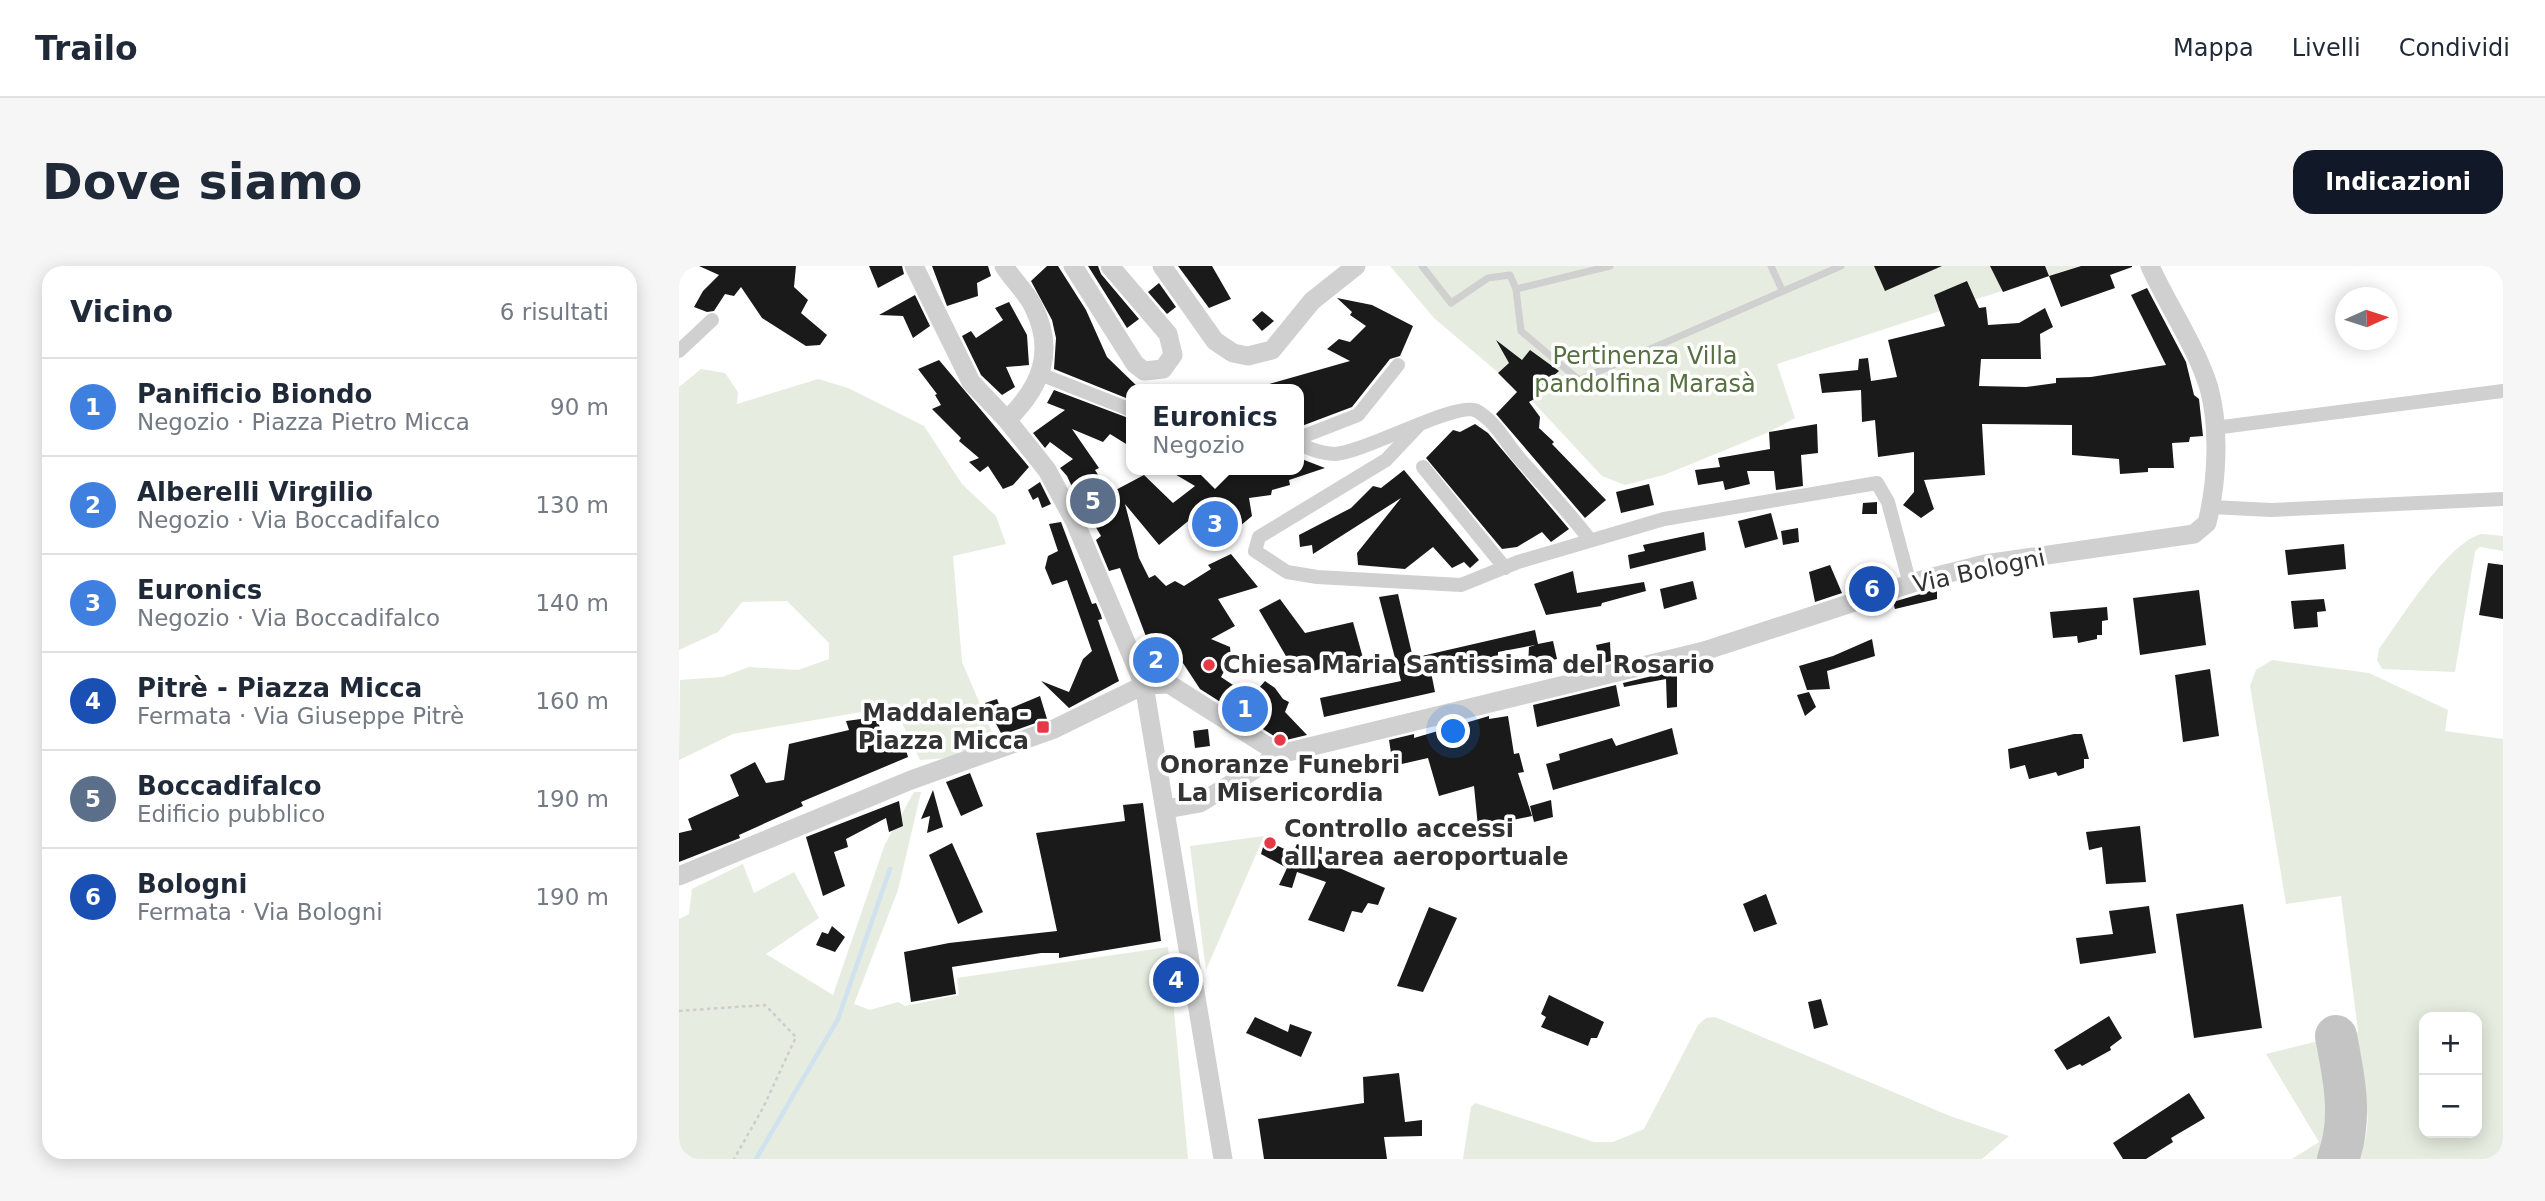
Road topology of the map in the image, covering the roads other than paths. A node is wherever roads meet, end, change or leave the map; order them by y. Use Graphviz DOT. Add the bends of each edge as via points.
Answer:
graph roads {
  1 [pos="914,266"];
  2 [pos="1004,266"];
  3 [pos="1073,266"];
  4 [pos="1110,266"];
  5 [pos="1162,266"];
  6 [pos="1356,266"];
  7 [pos="1422,266"];
  8 [pos="1609,266"];
  9 [pos="1771,266"];
  10 [pos="1841,266"];
  11 [pos="2150,266"];
  12 [pos="1516,289"];
  13 [pos="1782,290"];
  14 [pos="712,320"];
  15 [pos="679,352"];
  16 [pos="1398,365"];
  17 [pos="1040,374"];
  18 [pos="2503,391"];
  19 [pos="1126,408"];
  20 [pos="1007,420"];
  21 [pos="1420,424"];
  22 [pos="2214,428"];
  23 [pos="1304,436"];
  24 [pos="1304,446"];
  25 [pos="1423,467"];
  26 [pos="2503,499"];
  27 [pos="2211,507"];
  28 [pos="1590,540"];
  29 [pos="1505,568"];
  30 [pos="1910,584"];
  31 [pos="1144,685"];
  32 [pos="1280,754"];
  33 [pos="1167,809"];
  34 [pos="679,876"];
  35 [pos="1223,1159"];
  1 -- 20 [label="street" via="971,382"];
  2 -- 17 [label="street" via="1042,326 1045,348"];
  3 -- 4 [label="street" via="1135,364 1143,371 1163,369 1174,355 1168,334"];
  5 -- 6 [label="street" via="1215,341 1248,356 1272,350 1312,301"];
  7 -- 12 [label="lane" via="1451,303 1487,278 1510,275"];
  8 -- 12 [label="lane"];
  9 -- 13 [label="lane"];
  10 -- 13 [label="lane"];
  11 -- 22 [label="street" via="2209,389"];
  12 -- 13 [label="lane" via="1521,331 1579,380"];
  14 -- 15 [label="street"];
  16 -- 23 [label="street" via="1367,409"];
  17 -- 19 [label="street"];
  17 -- 20 [label="street" via="1027,401"];
  18 -- 22 [label="street"];
  20 -- 31 [label="street" via="1047,470 1075,522"];
  21 -- 24 [label="street" via="1336,454"];
  21 -- 28 [label="street" via="1458,409 1475,409 1494,425"];
  21 -- 29 [label="street" via="1386,460 1259,537 1255,551 1287,572 1391,583 1461,585"];
  22 -- 27 [label="street"];
  25 -- 29 [label="street"];
  26 -- 27 [label="street" via="2271,510"];
  27 -- 30 [label="street, Via Bologni" via="2207,523 2194,534 1985,564"];
  28 -- 29 [label="street"];
  28 -- 30 [label="street" via="1678,516 1877,483 1888,502"];
  30 -- 32 [label="street, Via Bologni" via="1704,651"];
  31 -- 32 [label="street" via="1169,684"];
  31 -- 33 [label="street"];
  31 -- 34 [label="street" via="1054,729 911,780"];
  32 -- 33 [label="street, Via Bologni" via="1200,803"];
  33 -- 35 [label="street"];
}
